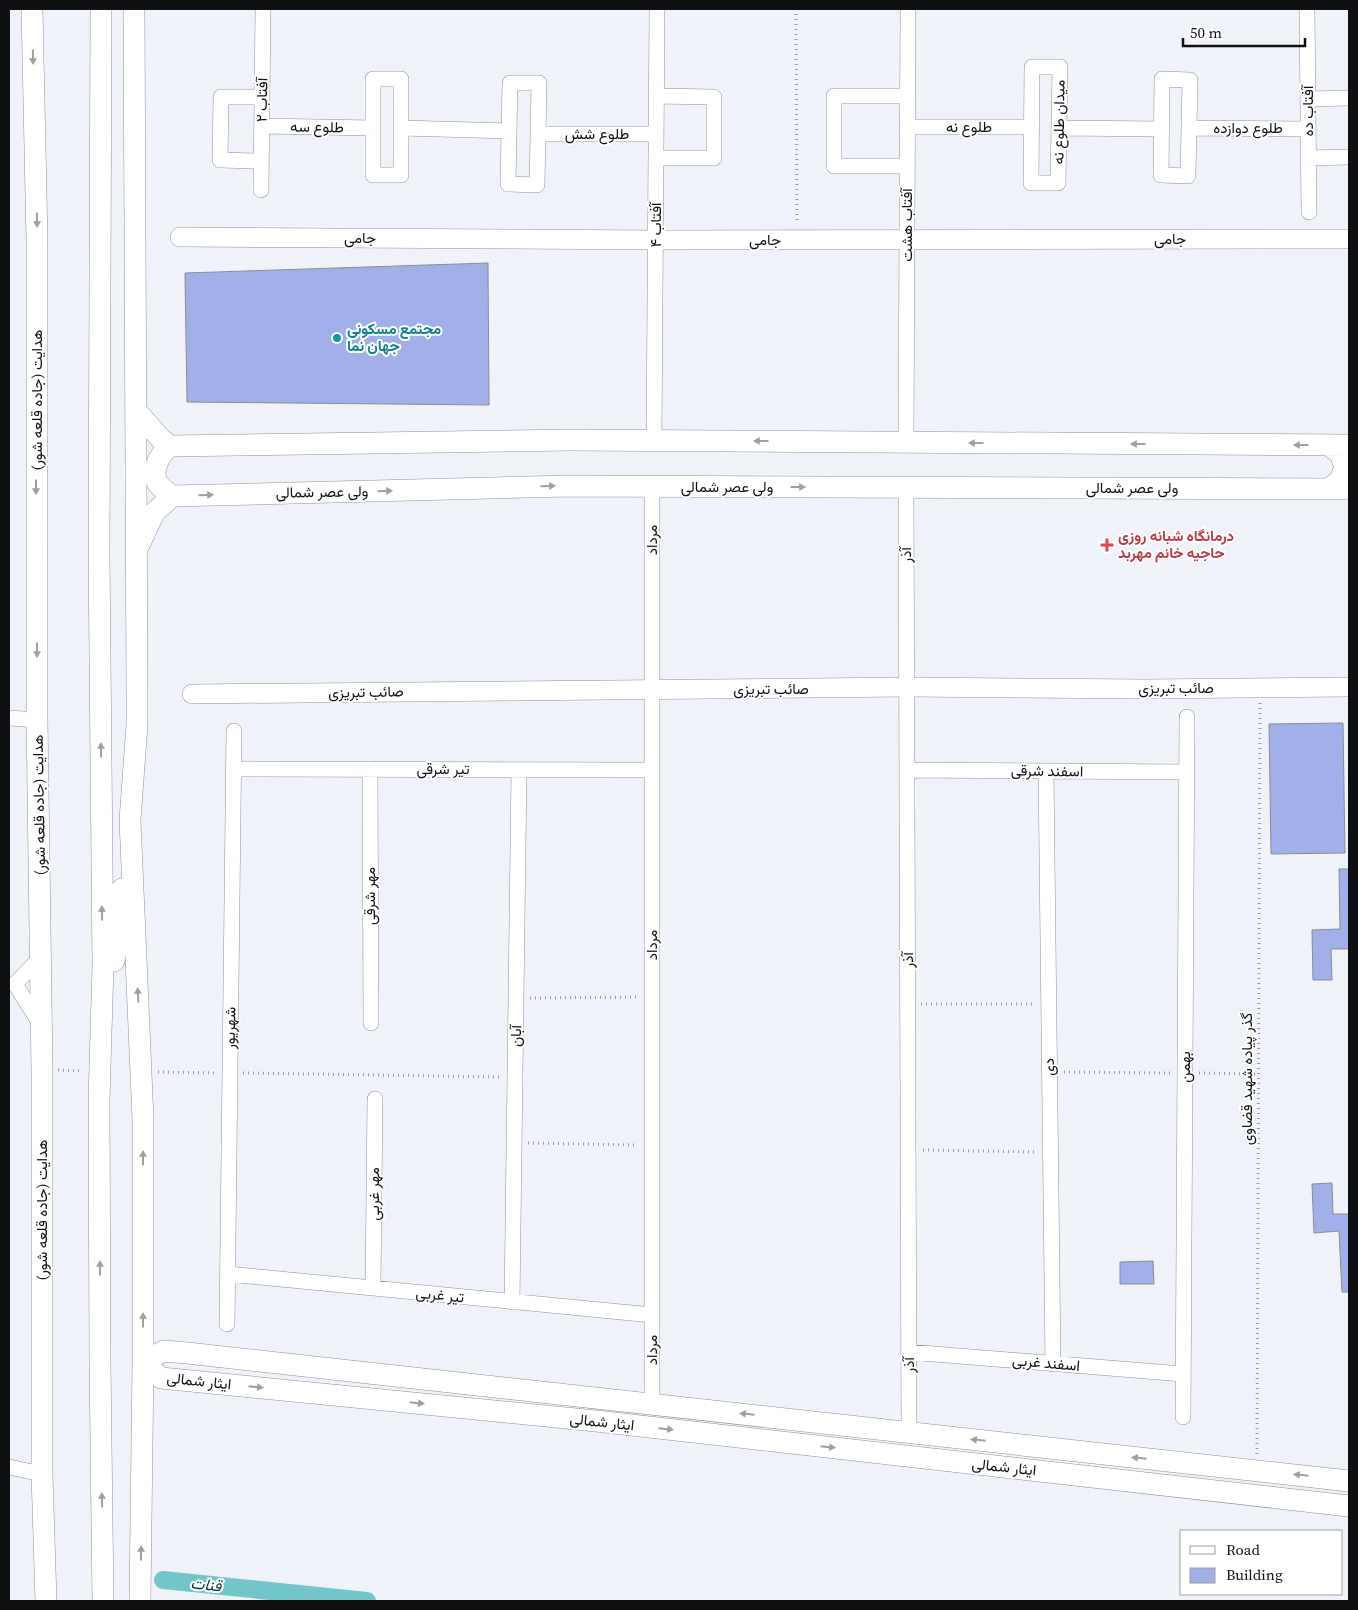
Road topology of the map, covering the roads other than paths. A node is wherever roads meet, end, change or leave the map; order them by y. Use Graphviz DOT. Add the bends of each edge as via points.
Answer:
graph roads {
  1 [pos="32,9"];
  2 [pos="101,9"];
  3 [pos="124,9"];
  4 [pos="134,9"];
  5 [pos="263,9"];
  6 [pos="657,9"];
  7 [pos="908,9"];
  8 [pos="1308,9"];
  9 [pos="134,84"];
  10 [pos="656,96"];
  11 [pos="907,96"];
  12 [pos="262,97"];
  13 [pos="1308,98"];
  14 [pos="1349,98"];
  15 [pos="262,126"];
  16 [pos="907,127"];
  17 [pos="1031,127"];
  18 [pos="373,128"];
  19 [pos="401,128"];
  20 [pos="1059,128"];
  21 [pos="1189,128"];
  22 [pos="1161,129"];
  23 [pos="1308,129"];
  24 [pos="509,130"];
  25 [pos="538,134"];
  26 [pos="656,134"];
  27 [pos="1349,157"];
  28 [pos="656,158"];
  29 [pos="1308,158"];
  30 [pos="261,161"];
  31 [pos="907,166"];
  32 [pos="261,190"];
  33 [pos="1309,212"];
  34 [pos="180,237"];
  35 [pos="907,239"];
  36 [pos="1349,239"];
  37 [pos="656,240"];
  38 [pos="137,412"];
  39 [pos="654,441"];
  40 [pos="906,442"];
  41 [pos="1349,445"];
  42 [pos="170,446"];
  43 [pos="1328,446"];
  44 [pos="652,486"];
  45 [pos="906,488"];
  46 [pos="1328,489"];
  47 [pos="1349,489"];
  48 [pos="172,496"];
  49 [pos="136,552"];
  50 [pos="1349,686"];
  51 [pos="907,688"];
  52 [pos="652,690"];
  53 [pos="192,694"];
  54 [pos="1187,717"];
  55 [pos="9,718"];
  56 [pos="37,720"];
  57 [pos="234,731"];
  58 [pos="233,769"];
  59 [pos="370,769"];
  60 [pos="519,770"];
  61 [pos="652,770"];
  62 [pos="907,770"];
  63 [pos="1046,771"];
  64 [pos="1187,772"];
  65 [pos="130,820"];
  66 [pos="41,957"];
  67 [pos="12,983"];
  68 [pos="371,1023"];
  69 [pos="42,1025"];
  70 [pos="375,1099"];
  71 [pos="99,1100"];
  72 [pos="228,1274"];
  73 [pos="373,1288"];
  74 [pos="512,1302"];
  75 [pos="652,1316"];
  76 [pos="227,1324"];
  77 [pos="909,1352"];
  78 [pos="144,1362"];
  79 [pos="1053,1364"];
  80 [pos="1183,1374"];
  81 [pos="652,1404"];
  82 [pos="1183,1417"];
  83 [pos="775,1418"];
  84 [pos="909,1432"];
  85 [pos="773,1441"];
  86 [pos="9,1467"];
  87 [pos="42,1474"];
  88 [pos="1349,1480"];
  89 [pos="1349,1506"];
  90 [pos="44,1598"];
  91 [pos="103,1601"];
  92 [pos="140,1601"];
  1 -- 56 [label="main road, هدایت (جاده قلعه شور), one-way" via="37,240"];
  71 -- 2 [label="main road, one-way" via="103,966 99,564"];
  3 -- 9 [label="main road"];
  4 -- 9 [label="main road"];
  5 -- 12 [label="street, آفتاب ۲"];
  6 -- 10 [label="street, آفتاب ۴"];
  7 -- 11 [label="street, آفتاب هشت"];
  8 -- 13 [label="street, آفتاب ده"];
  9 -- 38 [label="main road"];
  10 -- 26 [label="street, آفتاب ۴"];
  10 -- 28 [label="street" via="714,97 714,158"];
  11 -- 16 [label="street, آفتاب هشت"];
  11 -- 31 [label="street" via="834,96 834,166"];
  12 -- 15 [label="street, آفتاب ۲"];
  12 -- 30 [label="street" via="221,96 220,160"];
  13 -- 14 [label="street"];
  13 -- 23 [label="street, آفتاب ده"];
  15 -- 18 [label="street, طلوع سه"];
  15 -- 30 [label="street, آفتاب ۲"];
  16 -- 17 [label="street, طلوع نه"];
  16 -- 31 [label="street, آفتاب هشت"];
  17 -- 20 [label="street, میدان طلوع نه" via="1031,183 1058,183"];
  17 -- 20 [label="street, میدان طلوع نه" via="1032,66 1060,67"];
  18 -- 19 [label="street" via="373,175 401,175"];
  18 -- 19 [label="street" via="373,79 401,79"];
  19 -- 24 [label="street"];
  20 -- 22 [label="street"];
  21 -- 22 [label="street" via="1188,176 1160,175"];
  21 -- 22 [label="street" via="1190,80 1162,79"];
  21 -- 23 [label="street, طلوع دوازده"];
  23 -- 29 [label="street, آفتاب ده"];
  24 -- 25 [label="street" via="510,83 539,83"];
  24 -- 25 [label="street" via="508,184 537,185"];
  25 -- 26 [label="street, طلوع شش"];
  26 -- 28 [label="street, آفتاب ۴"];
  27 -- 29 [label="street"];
  28 -- 37 [label="street, آفتاب ۴"];
  29 -- 33 [label="street, آفتاب ده"];
  30 -- 32 [label="street, آفتاب ۲"];
  31 -- 35 [label="street, آفتاب هشت"];
  34 -- 37 [label="street, جامی"];
  35 -- 36 [label="street, جامی"];
  35 -- 37 [label="street, جامی"];
  35 -- 40 [label="street, آفتاب هشت"];
  37 -- 39 [label="street, آفتاب ۴"];
  38 -- 42 [label="main road"];
  38 -- 49 [label="main road"];
  40 -- 39 [label="main road, one-way"];
  39 -- 42 [label="main road"];
  43 -- 40 [label="main road, one-way"];
  41 -- 43 [label="main road"];
  42 -- 48 [label="main road" via="162,452 155,469 157,483"];
  43 -- 46 [label="main road" via="1340,454 1345,467 1340,481"];
  44 -- 45 [label="main road, ولی عصر شمالی, one-way"];
  48 -- 44 [label="main road, ولی عصر شمالی, one-way"];
  44 -- 52 [label="street, مرداد"];
  45 -- 46 [label="main road, ولی عصر شمالی"];
  45 -- 51 [label="street, آذر"];
  46 -- 47 [label="main road, ولی عصر شمالی"];
  48 -- 49 [label="main road" via="154,513"];
  49 -- 65 [label="main road" via="137,725"];
  50 -- 51 [label="street, صائب تبریزی"];
  51 -- 52 [label="street, صائب تبریزی"];
  51 -- 62 [label="street, آذر"];
  52 -- 53 [label="street, صائب تبریزی"];
  52 -- 61 [label="street, مرداد"];
  54 -- 64 [label="street, بهمن"];
  55 -- 56 [label="street"];
  56 -- 66 [label="main road, هدایت (جاده قلعه شور)"];
  57 -- 58 [label="street, شهریور"];
  58 -- 59 [label="street, تیر شرقی"];
  58 -- 72 [label="street, شهریور"];
  59 -- 60 [label="street, تیر شرقی"];
  59 -- 68 [label="street, مهر شرقی"];
  60 -- 61 [label="street, تیر شرقی"];
  60 -- 74 [label="street, آبان"];
  61 -- 75 [label="street, مرداد"];
  62 -- 63 [label="street, اسفند شرقی"];
  62 -- 77 [label="street, آذر"];
  63 -- 64 [label="street, اسفند شرقی"];
  63 -- 79 [label="street, دی"];
  64 -- 80 [label="street, بهمن"];
  65 -- 71 [label="main road"];
  78 -- 65 [label="main road, one-way" via="143,1120"];
  66 -- 67 [label="street"];
  66 -- 69 [label="main road, هدایت (جاده قلعه شور)"];
  67 -- 69 [label="street"];
  69 -- 87 [label="main road, هدایت (جاده قلعه شور)"];
  70 -- 73 [label="street, مهر غربی"];
  91 -- 71 [label="main road, one-way"];
  72 -- 73 [label="street, تیر غربی"];
  72 -- 76 [label="street, شهریور"];
  73 -- 74 [label="street, تیر غربی"];
  74 -- 75 [label="street, تیر غربی"];
  75 -- 81 [label="street, مرداد"];
  77 -- 79 [label="street, اسفند غربی"];
  77 -- 84 [label="street, آذر"];
  78 -- 81 [label="main road, ایثار شمالی" via="164,1351"];
  78 -- 85 [label="main road, ایثار شمالی, one-way" via="161,1378"];
  92 -- 78 [label="main road, one-way"];
  79 -- 80 [label="street, اسفند غربی"];
  80 -- 82 [label="street, بهمن"];
  83 -- 81 [label="main road, ایثار شمالی, one-way"];
  83 -- 84 [label="main road, ایثار شمالی"];
  83 -- 85 [label="main road"];
  88 -- 84 [label="main road, ایثار شمالی, one-way"];
  85 -- 89 [label="main road, ایثار شمالی, one-way"];
  86 -- 87 [label="street"];
  87 -- 90 [label="main road, هدایت (جاده قلعه شور)"];
}
